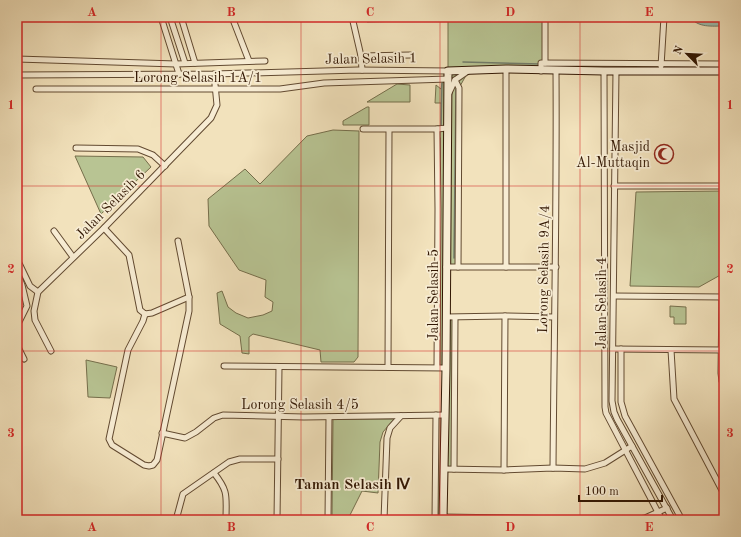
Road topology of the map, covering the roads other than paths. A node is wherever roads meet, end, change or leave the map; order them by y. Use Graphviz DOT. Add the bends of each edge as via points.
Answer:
graph roads {
  1 [pos="161,17"];
  2 [pos="170,17"];
  3 [pos="181,17"];
  4 [pos="232,17"];
  5 [pos="352,17"];
  6 [pos="545,17"];
  7 [pos="664,17"];
  8 [pos="410,55"];
  9 [pos="361,56"];
  10 [pos="17,59"];
  11 [pos="249,61"];
  12 [pos="265,61"];
  13 [pos="185,63"];
  14 [pos="195,63"];
  15 [pos="545,63"];
  16 [pos="176,64"];
  17 [pos="724,64"];
  18 [pos="661,68"];
  19 [pos="506,69"];
  20 [pos="360,70"];
  21 [pos="469,70"];
  22 [pos="541,70"];
  23 [pos="448,71"];
  24 [pos="556,71"];
  25 [pos="604,71"];
  26 [pos="616,71"];
  27 [pos="724,71"];
  28 [pos="179,74"];
  29 [pos="214,74"];
  30 [pos="17,76"];
  31 [pos="448,79"];
  32 [pos="455,80"];
  33 [pos="359,81"];
  34 [pos="36,89"];
  35 [pos="216,89"];
  36 [pos="447,99"];
  37 [pos="447,128"];
  38 [pos="363,129"];
  39 [pos="438,129"];
  40 [pos="388,130"];
  41 [pos="76,148"];
  42 [pos="165,166"];
  43 [pos="614,186"];
  44 [pos="724,186"];
  45 [pos="104,228"];
  46 [pos="54,231"];
  47 [pos="178,241"];
  48 [pos="604,247"];
  49 [pos="614,247"];
  50 [pos="73,257"];
  51 [pos="17,259"];
  52 [pos="446,267"];
  53 [pos="458,267"];
  54 [pos="506,267"];
  55 [pos="556,267"];
  56 [pos="17,273"];
  57 [pos="38,292"];
  58 [pos="614,296"];
  59 [pos="189,297"];
  60 [pos="723,297"];
  61 [pos="35,304"];
  62 [pos="26,306"];
  63 [pos="723,312"];
  64 [pos="144,314"];
  65 [pos="505,316"];
  66 [pos="446,317"];
  67 [pos="554,317"];
  68 [pos="455,318"];
  69 [pos="17,326"];
  70 [pos="17,345"];
  71 [pos="614,349"];
  72 [pos="621,349"];
  73 [pos="671,350"];
  74 [pos="722,350"];
  75 [pos="51,351"];
  76 [pos="24,359"];
  77 [pos="224,366"];
  78 [pos="279,367"];
  79 [pos="388,367"];
  80 [pos="437,368"];
  81 [pos="446,368"];
  82 [pos="724,386"];
  83 [pos="436,415"];
  84 [pos="445,415"];
  85 [pos="278,416"];
  86 [pos="401,416"];
  87 [pos="329,417"];
  88 [pos="162,433"];
  89 [pos="632,446"];
  90 [pos="625,451"];
  91 [pos="278,459"];
  92 [pos="553,468"];
  93 [pos="444,469"];
  94 [pos="454,469"];
  95 [pos="504,470"];
  96 [pos="214,473"];
  97 [pos="724,494"];
  98 [pos="435,508"];
  99 [pos="443,508"];
  100 [pos="667,508"];
  101 [pos="658,513"];
  102 [pos="443,519"];
  103 [pos="454,519"];
  104 [pos="502,519"];
  105 [pos="553,519"];
  106 [pos="176,520"];
  107 [pos="226,520"];
  108 [pos="277,520"];
  109 [pos="328,520"];
  110 [pos="384,520"];
  111 [pos="435,520"];
  112 [pos="662,520"];
  113 [pos="673,520"];
  114 [pos="682,520"];
  1 -- 16 [label="street"];
  2 -- 13 [label="street"];
  3 -- 14 [label="street"];
  4 -- 11 [label="street"];
  5 -- 9 [label="street"];
  6 -- 15 [label="street"];
  7 -- 18 [label="street"];
  8 -- 9 [label="street"];
  9 -- 20 [label="street"];
  10 -- 16 [label="street"];
  11 -- 12 [label="street"];
  11 -- 14 [label="street"];
  13 -- 14 [label="street"];
  13 -- 16 [label="street"];
  15 -- 18 [label="street"];
  15 -- 22 [label="street" via="541,63"];
  16 -- 28 [label="street"];
  17 -- 18 [label="street"];
  18 -- 26 [label="street, Jalan Selasih 1"];
  18 -- 27 [label="street, Jalan Selasih 1"];
  19 -- 21 [label="street, Jalan Selasih 1"];
  19 -- 22 [label="street, Jalan Selasih 1"];
  19 -- 54 [label="street"];
  20 -- 23 [label="street, Jalan Selasih 1"];
  20 -- 29 [label="street, Jalan Selasih 1"];
  20 -- 33 [label="street"];
  21 -- 23 [label="street, Jalan Selasih 1"];
  21 -- 32 [label="street"];
  22 -- 24 [label="street, Jalan Selasih 1"];
  23 -- 31 [label="street, Jalan Selasih 5"];
  24 -- 25 [label="street, Jalan Selasih 1"];
  24 -- 55 [label="street, Lorong Selasih 9A/4"];
  25 -- 26 [label="street, Jalan Selasih 1"];
  25 -- 48 [label="street"];
  26 -- 43 [label="street, Jalan Selasih 4"];
  28 -- 29 [label="street, Jalan Selasih 1"];
  28 -- 30 [label="street, Jalan Selasih 1"];
  29 -- 35 [label="street, Jalan Selasih 6"];
  31 -- 33 [label="street, Lorong Selasih 1A/1"];
  31 -- 36 [label="street, Jalan Selasih 5"];
  32 -- 36 [label="street"];
  32 -- 53 [label="street" via="459,88"];
  33 -- 35 [label="street, Lorong Selasih 1A/1" via="280,89"];
  34 -- 35 [label="street, Lorong Selasih 1A/1"];
  35 -- 42 [label="street, Jalan Selasih 6" via="217,105 211,118"];
  36 -- 37 [label="street, Jalan Selasih 5"];
  37 -- 39 [label="street"];
  37 -- 52 [label="street, Jalan Selasih 5"];
  38 -- 40 [label="street"];
  39 -- 40 [label="street"];
  39 -- 80 [label="street"];
  40 -- 79 [label="street"];
  41 -- 42 [label="street" via="138,149 153,155"];
  42 -- 45 [label="street, Jalan Selasih 6"];
  43 -- 44 [label="street"];
  43 -- 49 [label="street, Jalan Selasih 4"];
  45 -- 50 [label="street, Jalan Selasih 6"];
  45 -- 64 [label="street" via="129,255 140,310"];
  46 -- 50 [label="street"];
  47 -- 59 [label="street"];
  48 -- 49 [label="street"];
  48 -- 90 [label="street" via="606,413"];
  49 -- 58 [label="street, Jalan Selasih 4"];
  50 -- 57 [label="street, Jalan Selasih 6"];
  51 -- 57 [label="street" via="30,286"];
  52 -- 53 [label="street"];
  52 -- 66 [label="street, Jalan Selasih 5"];
  53 -- 54 [label="street"];
  54 -- 55 [label="street"];
  55 -- 67 [label="street, Lorong Selasih 9A/4"];
  56 -- 62 [label="street"];
  57 -- 61 [label="street"];
  58 -- 60 [label="street"];
  58 -- 71 [label="street, Jalan Selasih 4"];
  59 -- 64 [label="street"];
  59 -- 88 [label="street" via="189,311"];
  60 -- 63 [label="street"];
  61 -- 62 [label="street"];
  61 -- 75 [label="street" via="35,320"];
  62 -- 69 [label="street"];
  63 -- 74 [label="street"];
  64 -- 88 [label="street" via="143,322 128,350 109,439 112,445 149,466 156,460"];
  65 -- 67 [label="street"];
  65 -- 68 [label="street"];
  65 -- 95 [label="street"];
  66 -- 68 [label="street"];
  66 -- 81 [label="street, Jalan Selasih 5"];
  67 -- 92 [label="street, Lorong Selasih 9A/4"];
  68 -- 94 [label="street"];
  70 -- 76 [label="street"];
  71 -- 72 [label="street"];
  71 -- 89 [label="street, Jalan Selasih 4" via="614,412"];
  72 -- 73 [label="street"];
  72 -- 114 [label="street" via="621,402 625,416"];
  73 -- 74 [label="street"];
  73 -- 97 [label="street" via="674,399"];
  74 -- 82 [label="street" via="721,373"];
  77 -- 78 [label="street"];
  78 -- 79 [label="street"];
  78 -- 85 [label="street"];
  79 -- 80 [label="street"];
  80 -- 81 [label="street"];
  81 -- 84 [label="street, Jalan Selasih 5"];
  83 -- 84 [label="street, Lorong Selasih 4/5"];
  83 -- 86 [label="street, Lorong Selasih 4/5"];
  83 -- 98 [label="street"];
  84 -- 93 [label="street, Jalan Selasih 5"];
  85 -- 87 [label="street, Lorong Selasih 4/5"];
  85 -- 88 [label="street, Lorong Selasih 4/5" via="223,415 214,418 185,438"];
  85 -- 91 [label="street"];
  86 -- 87 [label="street, Lorong Selasih 4/5"];
  86 -- 110 [label="street" via="390,428 387,438"];
  87 -- 109 [label="street"];
  89 -- 90 [label="street"];
  89 -- 100 [label="street, Jalan Selasih 4"];
  90 -- 92 [label="street" via="593,468"];
  90 -- 101 [label="street"];
  91 -- 96 [label="street" via="240,459 229,462"];
  91 -- 108 [label="street"];
  92 -- 95 [label="street"];
  93 -- 94 [label="street"];
  93 -- 99 [label="street, Jalan Selasih 5"];
  94 -- 95 [label="street"];
  96 -- 106 [label="street" via="183,494"];
  96 -- 107 [label="street" via="224,486"];
  98 -- 99 [label="street"];
  98 -- 111 [label="street"];
  99 -- 102 [label="street, Jalan Selasih 5"];
  100 -- 101 [label="street"];
  100 -- 113 [label="street, Jalan Selasih 4"];
  101 -- 105 [label="street" via="636,520"];
  101 -- 112 [label="street"];
  102 -- 103 [label="street"];
  103 -- 104 [label="street"];
  104 -- 105 [label="street"];
}
